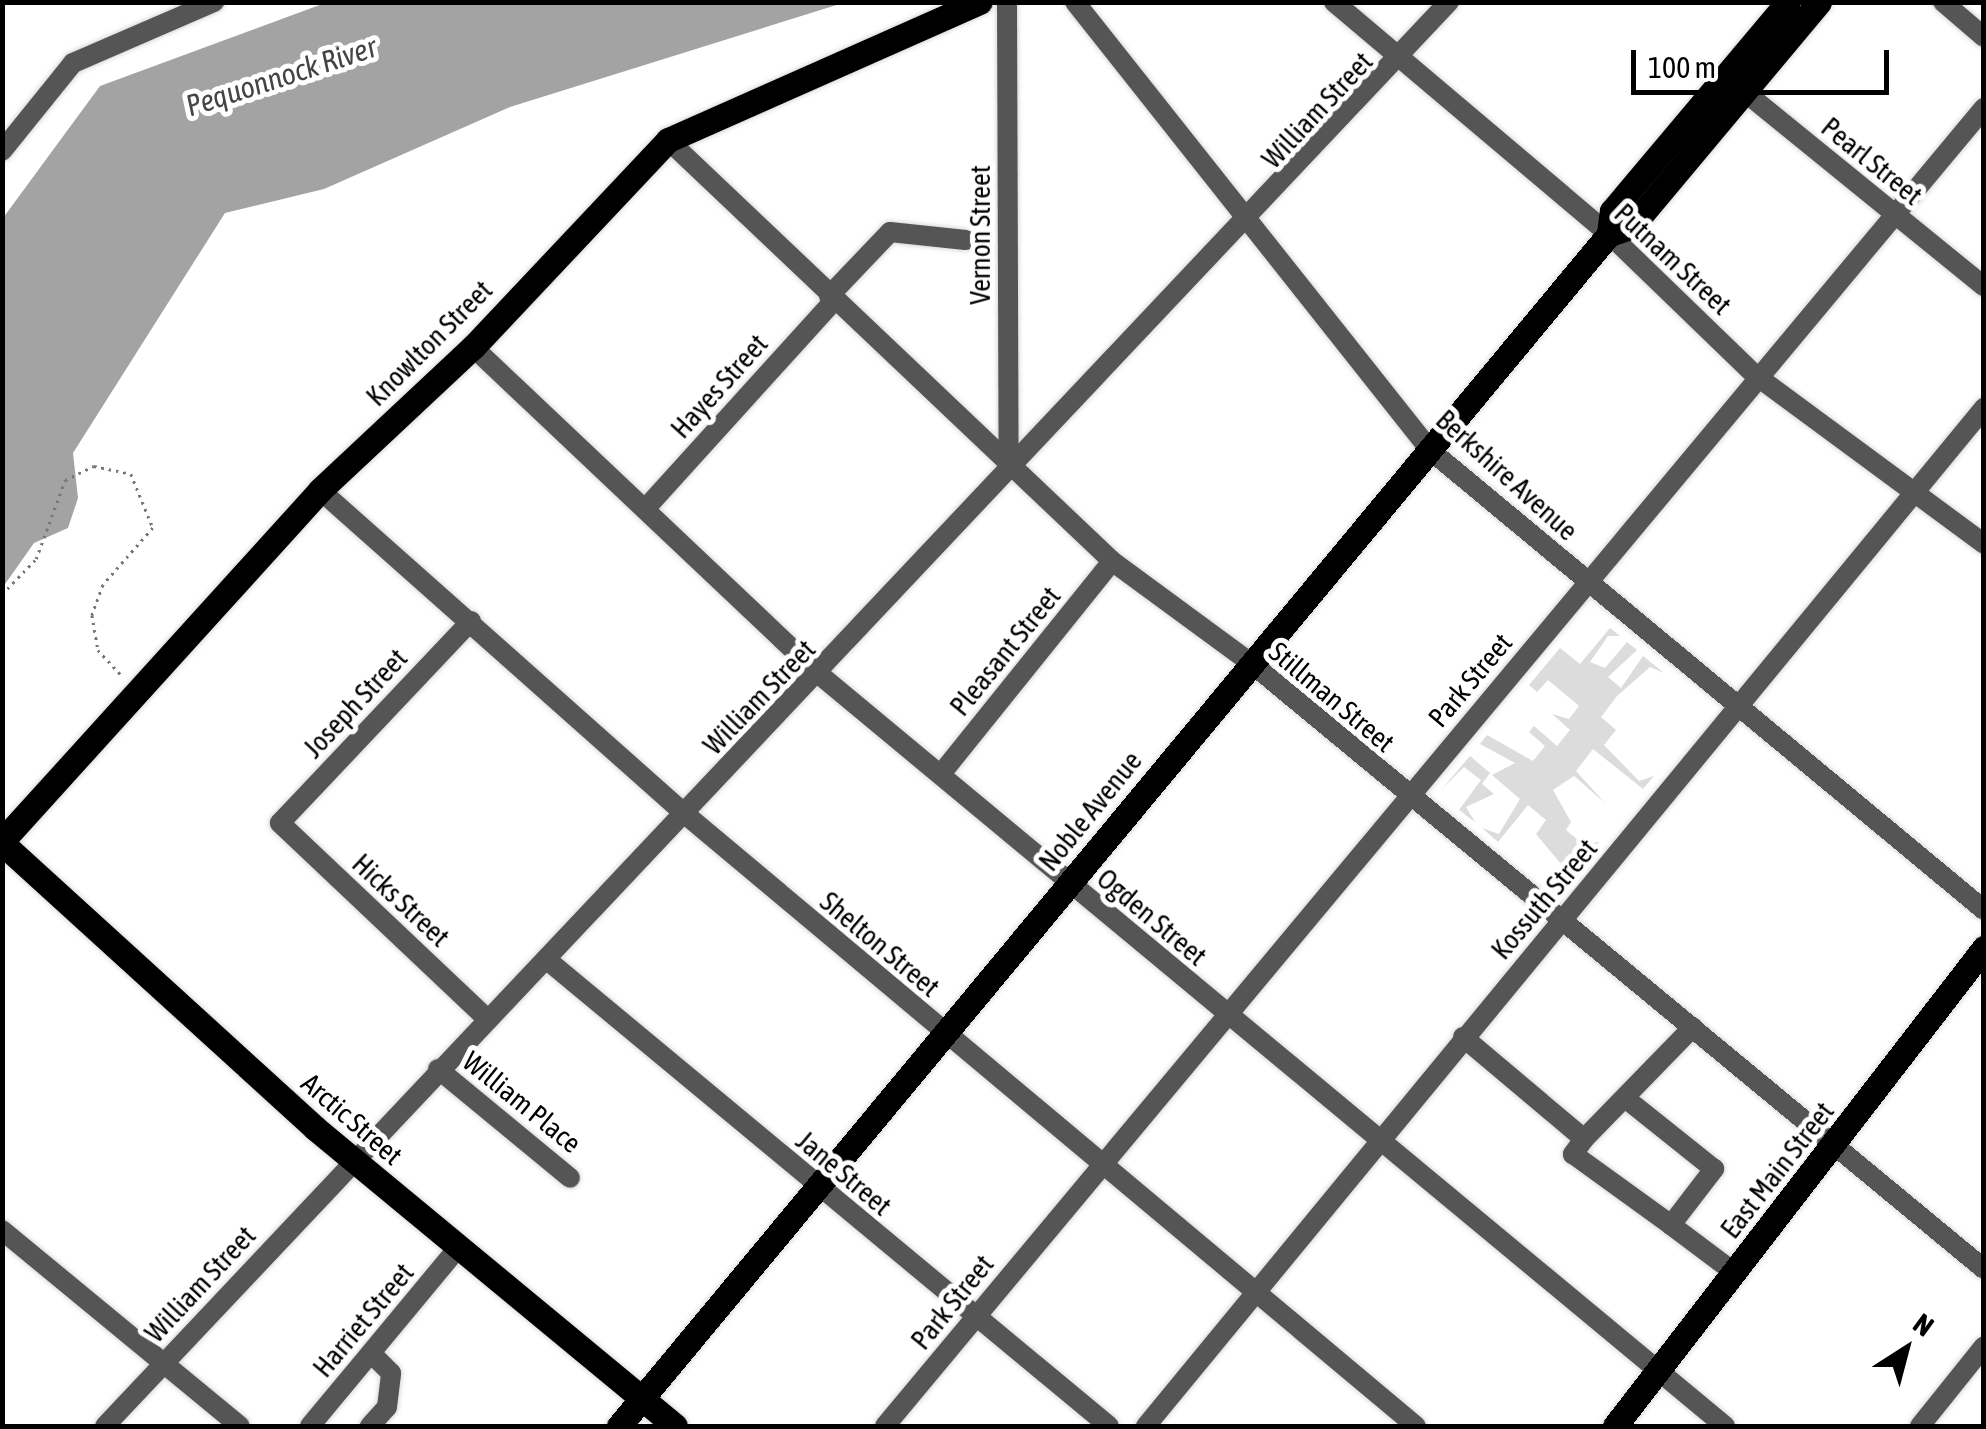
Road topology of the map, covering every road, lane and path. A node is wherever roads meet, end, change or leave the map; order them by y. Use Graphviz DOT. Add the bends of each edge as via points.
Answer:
graph roads {
  1 [pos="214,2"];
  2 [pos="980,2"];
  3 [pos="1006,2"];
  4 [pos="1075,2"];
  5 [pos="1334,2"];
  6 [pos="1449,2"];
  7 [pos="1788,2"];
  8 [pos="1819,2"];
  9 [pos="1943,2"];
  10 [pos="1984,37"];
  11 [pos="1402,60"];
  12 [pos="1736,85"];
  13 [pos="1984,108"];
  14 [pos="668,140"];
  15 [pos="2,151"];
  16 [pos="1893,214"];
  17 [pos="1247,224"];
  18 [pos="1610,234"];
  19 [pos="966,240"];
  20 [pos="1984,286"];
  21 [pos="831,298"];
  22 [pos="474,347"];
  23 [pos="1755,375"];
  24 [pos="1984,408"];
  25 [pos="1430,450"];
  26 [pos="1009,467"];
  27 [pos="320,490"];
  28 [pos="1918,490"];
  29 [pos="646,508"];
  30 [pos="1984,544"];
  31 [pos="1112,561"];
  32 [pos="1587,582"];
  33 [pos="4,593"];
  34 [pos="471,621"];
  35 [pos="1251,663"];
  36 [pos="820,674"];
  37 [pos="138,691"];
  38 [pos="1738,705"];
  39 [pos="941,774"];
  40 [pos="1408,798"];
  41 [pos="685,814"];
  42 [pos="280,823"];
  43 [pos="2,842"];
  44 [pos="1070,884"];
  45 [pos="1984,910"];
  46 [pos="1562,922"];
  47 [pos="1984,948"];
  48 [pos="546,959"];
  49 [pos="1224,1015"];
  50 [pos="485,1018"];
  51 [pos="1694,1027"];
  52 [pos="947,1036"];
  53 [pos="1463,1037"];
  54 [pos="438,1070"];
  55 [pos="1630,1102"];
  56 [pos="1380,1139"];
  57 [pos="1584,1140"];
  58 [pos="1835,1144"];
  59 [pos="352,1160"];
  60 [pos="1100,1166"];
  61 [pos="570,1178"];
  62 [pos="818,1188"];
  63 [pos="1671,1225"];
  64 [pos="2,1230"];
  65 [pos="458,1248"];
  66 [pos="1984,1269"];
  67 [pos="1735,1273"];
  68 [pos="1255,1293"];
  69 [pos="975,1318"];
  70 [pos="1984,1346"];
  71 [pos="371,1353"];
  72 [pos="165,1364"];
  73 [pos="1660,1370"];
  74 [pos="641,1399"];
  75 [pos="104,1426"];
  76 [pos="240,1426"];
  77 [pos="311,1426"];
  78 [pos="370,1426"];
  79 [pos="618,1426"];
  80 [pos="675,1426"];
  81 [pos="885,1426"];
  82 [pos="1109,1426"];
  83 [pos="1146,1426"];
  84 [pos="1416,1426"];
  85 [pos="1615,1426"];
  86 [pos="1725,1426"];
  87 [pos="1920,1426"];
  1 -- 15 [label="street" via="73,63"];
  2 -- 14 [label="main road, Knowlton Street"];
  3 -- 26 [label="street, Vernon Street"];
  4 -- 17 [label="street, Berkshire Avenue"];
  5 -- 11 [label="street, Putnam Street"];
  6 -- 11 [label="street, William Street"];
  7 -- 12 [label="main road, Noble Avenue"];
  8 -- 12 [label="main road, Noble Avenue"];
  9 -- 10 [label="street"];
  11 -- 17 [label="street, William Street"];
  11 -- 18 [label="street, Putnam Street"];
  12 -- 16 [label="street, Pearl Street"];
  12 -- 18 [label="main road, Noble Avenue" via="1612,211"];
  13 -- 16 [label="street, Park Street"];
  14 -- 21 [label="street, Stillman Street"];
  14 -- 22 [label="main road, Knowlton Street"];
  16 -- 20 [label="street, Pearl Street"];
  16 -- 23 [label="street, Park Street"];
  17 -- 25 [label="street, Berkshire Avenue"];
  17 -- 26 [label="street, William Street"];
  18 -- 23 [label="street, Putnam Street"];
  18 -- 25 [label="main road, Noble Avenue"];
  19 -- 21 [label="street, Hayes Street" via="890,232"];
  21 -- 26 [label="street, Stillman Street"];
  21 -- 29 [label="street, Hayes Street"];
  22 -- 27 [label="main road, Knowlton Street"];
  22 -- 29 [label="street, Ogden Street"];
  23 -- 28 [label="street, Putnam Street"];
  23 -- 32 [label="street, Park Street"];
  24 -- 28 [label="street, Kossuth Street"];
  25 -- 32 [label="street, Berkshire Avenue"];
  25 -- 35 [label="main road, Noble Avenue"];
  26 -- 31 [label="street, Stillman Street"];
  26 -- 36 [label="street, William Street"];
  27 -- 34 [label="street, Shelton Street"];
  27 -- 37 [label="main road, Knowlton Street"];
  28 -- 30 [label="street, Putnam Street"];
  28 -- 38 [label="street, Kossuth Street"];
  29 -- 36 [label="street, Ogden Street"];
  31 -- 35 [label="street, Stillman Street"];
  31 -- 39 [label="street, Pleasant Street"];
  32 -- 38 [label="street, Berkshire Avenue"];
  32 -- 40 [label="street, Park Street"];
  33 -- 37 [label="path" via="42,546 56,489 94,466 132,474 152,512 148,540 102,586 92,615 98,650"];
  34 -- 41 [label="street, Shelton Street"];
  34 -- 42 [label="street, Joseph Street"];
  35 -- 40 [label="street, Stillman Street"];
  35 -- 44 [label="main road, Noble Avenue"];
  36 -- 39 [label="street, Ogden Street"];
  36 -- 41 [label="street, William Street"];
  37 -- 43 [label="main road, Knowlton Street"];
  38 -- 45 [label="street, Berkshire Avenue"];
  38 -- 46 [label="street, Kossuth Street"];
  39 -- 44 [label="street, Ogden Street"];
  40 -- 46 [label="street, Stillman Street"];
  40 -- 49 [label="street, Park Street"];
  41 -- 48 [label="street, William Street"];
  41 -- 52 [label="street, Shelton Street"];
  42 -- 50 [label="street, Hicks Street"];
  43 -- 59 [label="main road, Arctic Street"];
  44 -- 49 [label="street, Ogden Street"];
  44 -- 52 [label="main road, Noble Avenue"];
  46 -- 51 [label="street, Stillman Street"];
  46 -- 53 [label="street, Kossuth Street"];
  47 -- 58 [label="main road, East Main Street"];
  48 -- 50 [label="street, William Street"];
  48 -- 62 [label="street, Jane Street"];
  49 -- 56 [label="street, Ogden Street"];
  49 -- 60 [label="street, Park Street"];
  50 -- 54 [label="street, William Street"];
  51 -- 55 [label="street"];
  51 -- 58 [label="street, Stillman Street"];
  52 -- 60 [label="street, Shelton Street"];
  52 -- 62 [label="main road, Noble Avenue"];
  53 -- 56 [label="street, Kossuth Street"];
  53 -- 57 [label="street"];
  54 -- 59 [label="street, William Street"];
  54 -- 61 [label="street, William Place"];
  55 -- 57 [label="street"];
  55 -- 63 [label="street" via="1714,1169"];
  56 -- 68 [label="street, Kossuth Street"];
  56 -- 73 [label="street, Ogden Street"];
  57 -- 63 [label="street" via="1573,1154"];
  58 -- 66 [label="street, Stillman Street"];
  58 -- 67 [label="main road, East Main Street"];
  59 -- 65 [label="main road, Arctic Street"];
  59 -- 72 [label="street, William Street"];
  60 -- 68 [label="street, Shelton Street"];
  60 -- 69 [label="street, Park Street"];
  62 -- 69 [label="street, Jane Street"];
  62 -- 74 [label="main road, Noble Avenue"];
  63 -- 67 [label="street"];
  64 -- 72 [label="street"];
  65 -- 71 [label="street, Harriet Street"];
  65 -- 74 [label="main road, Arctic Street"];
  67 -- 73 [label="main road, East Main Street"];
  68 -- 83 [label="street, Kossuth Street"];
  68 -- 84 [label="street, Shelton Street"];
  69 -- 81 [label="street, Park Street"];
  69 -- 82 [label="street, Jane Street"];
  70 -- 87 [label="street"];
  71 -- 77 [label="street, Harriet Street"];
  71 -- 78 [label="street" via="391,1373 387,1407"];
  72 -- 75 [label="street, William Street"];
  72 -- 76 [label="street"];
  73 -- 85 [label="main road, East Main Street"];
  73 -- 86 [label="street, Ogden Street"];
  74 -- 79 [label="main road, Noble Avenue"];
  74 -- 80 [label="main road, Arctic Street"];
}
